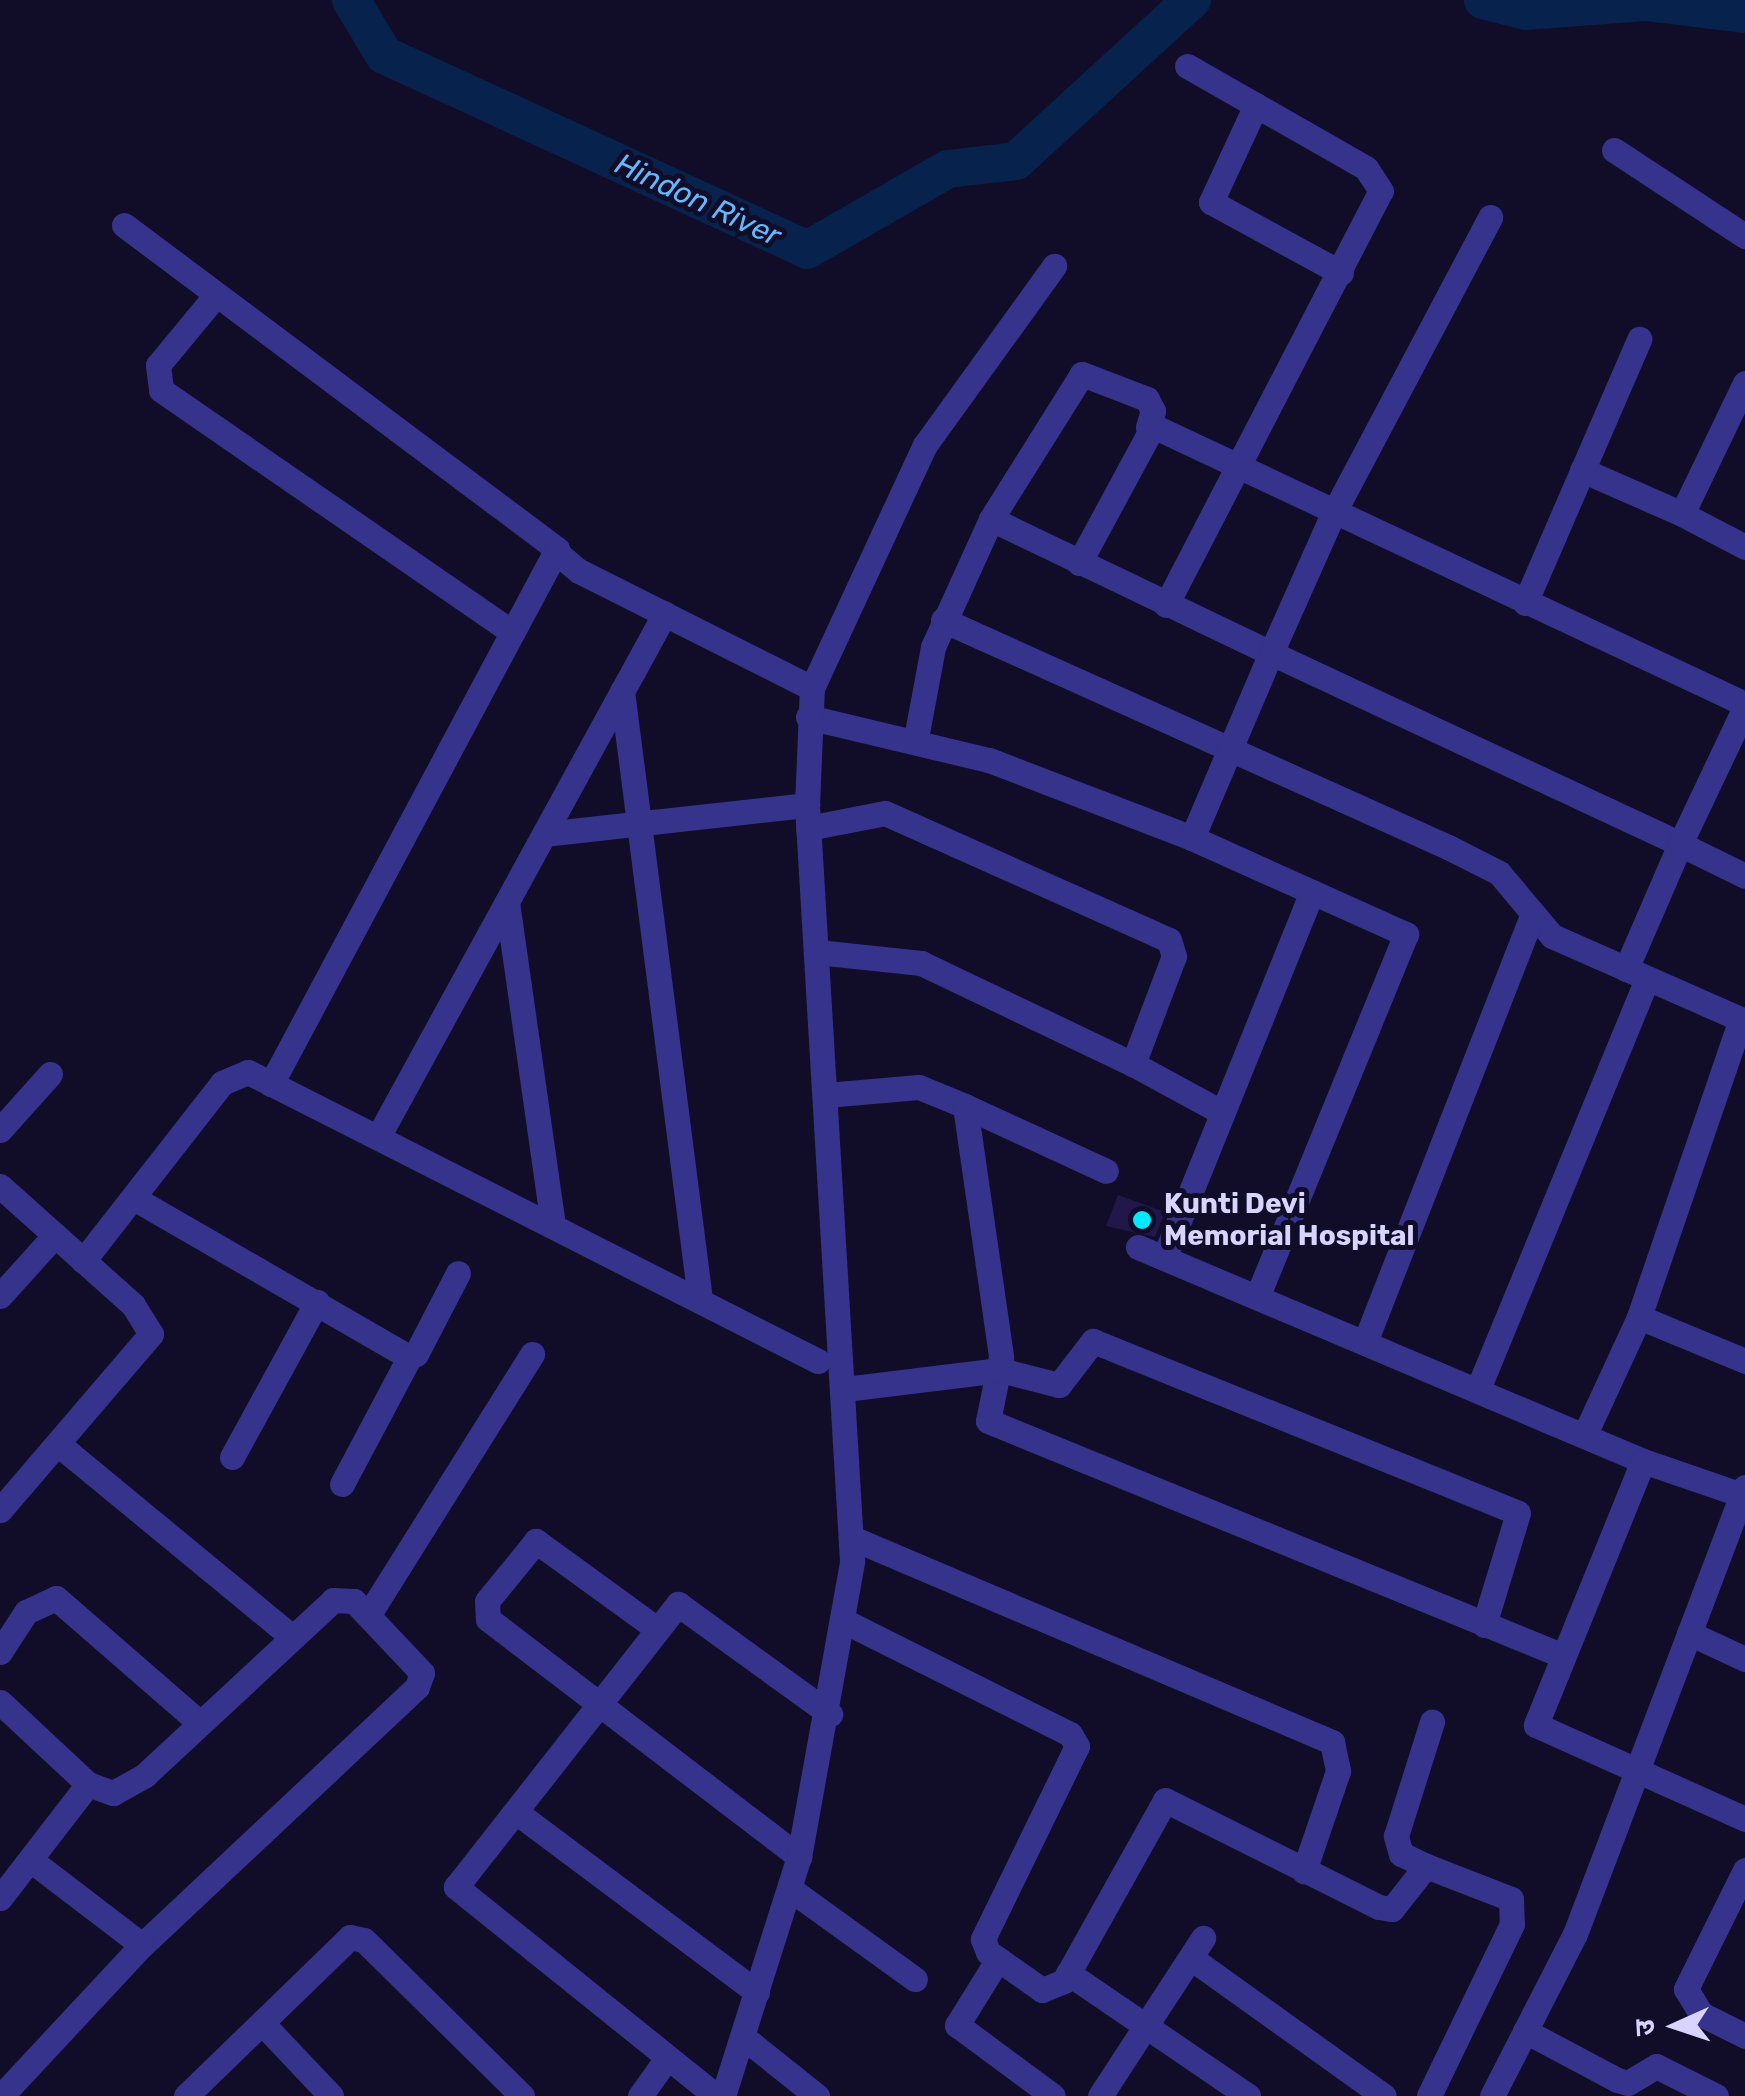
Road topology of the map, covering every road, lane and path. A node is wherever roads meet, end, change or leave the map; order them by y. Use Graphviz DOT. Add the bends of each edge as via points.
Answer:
graph roads {
  1 [pos="1186,66"];
  2 [pos="1256,105"];
  3 [pos="1614,150"];
  4 [pos="1490,217"];
  5 [pos="124,225"];
  6 [pos="1745,236"];
  7 [pos="1054,266"];
  8 [pos="1341,272"];
  9 [pos="216,294"];
  10 [pos="1639,339"];
  11 [pos="1745,383"];
  12 [pos="1148,427"];
  13 [pos="1236,465"];
  14 [pos="1582,470"];
  15 [pos="1334,514"];
  16 [pos="1682,514"];
  17 [pos="991,520"];
  18 [pos="1745,548"];
  19 [pos="556,552"];
  20 [pos="1079,563"];
  21 [pos="1525,603"];
  22 [pos="1166,606"];
  23 [pos="665,613"];
  24 [pos="943,620"];
  25 [pos="511,631"];
  26 [pos="1272,653"];
  27 [pos="812,688"];
  28 [pos="622,692"];
  29 [pos="1745,705"];
  30 [pos="808,716"];
  31 [pos="916,738"];
  32 [pos="1229,749"];
  33 [pos="808,816"];
  34 [pos="638,823"];
  35 [pos="544,834"];
  36 [pos="1192,838"];
  37 [pos="1680,844"];
  38 [pos="1745,876"];
  39 [pos="1312,892"];
  40 [pos="507,902"];
  41 [pos="1532,916"];
  42 [pos="816,952"];
  43 [pos="1636,973"];
  44 [pos="1743,1020"];
  45 [pos="1134,1064"];
  46 [pos="50,1074"];
  47 [pos="271,1084"];
  48 [pos="826,1095"];
  49 [pos="966,1106"];
  50 [pos="1222,1113"];
  51 [pos="0,1130"];
  52 [pos="378,1137"];
  53 [pos="1106,1171"];
  54 [pos="0,1186"];
  55 [pos="137,1200"];
  56 [pos="553,1226"];
  57 [pos="55,1235"];
  58 [pos="1138,1247"];
  59 [pos="1164,1258"];
  60 [pos="83,1261"];
  61 [pos="458,1273"];
  62 [pos="0,1296"];
  63 [pos="1257,1297"];
  64 [pos="700,1299"];
  65 [pos="317,1302"];
  66 [pos="1640,1317"];
  67 [pos="1365,1342"];
  68 [pos="532,1354"];
  69 [pos="410,1356"];
  70 [pos="818,1361"];
  71 [pos="1745,1361"];
  72 [pos="1000,1370"];
  73 [pos="845,1388"];
  74 [pos="1478,1389"];
  75 [pos="1585,1434"];
  76 [pos="58,1444"];
  77 [pos="232,1457"];
  78 [pos="1642,1461"];
  79 [pos="342,1484"];
  80 [pos="1743,1491"];
  81 [pos="0,1510"];
  82 [pos="852,1538"];
  83 [pos="369,1614"];
  84 [pos="846,1622"];
  85 [pos="1484,1625"];
  86 [pos="657,1630"];
  87 [pos="1689,1632"];
  88 [pos="291,1636"];
  89 [pos="0,1652"];
  90 [pos="1562,1655"];
  91 [pos="1745,1658"];
  92 [pos="0,1702"];
  93 [pos="599,1709"];
  94 [pos="830,1714"];
  95 [pos="1432,1722"];
  96 [pos="200,1723"];
  97 [pos="1637,1770"];
  98 [pos="88,1784"];
  99 [pos="516,1812"];
  100 [pos="1745,1820"];
  101 [pos="799,1857"];
  102 [pos="32,1861"];
  103 [pos="1426,1866"];
  104 [pos="1745,1870"];
  105 [pos="1304,1871"];
  106 [pos="790,1890"];
  107 [pos="0,1898"];
  108 [pos="142,1944"];
  109 [pos="998,1959"];
  110 [pos="1068,1974"];
  111 [pos="915,1980"];
  112 [pos="757,1992"];
  113 [pos="262,2024"];
  114 [pos="1146,2026"];
  115 [pos="1525,2032"];
  116 [pos="1745,2036"];
  117 [pos="743,2037"];
  118 [pos="665,2061"];
  119 [pos="1104,2095"];
  120 [pos="1,2096"];
  121 [pos="186,2096"];
  122 [pos="331,2096"];
  123 [pos="522,2096"];
  124 [pos="640,2096"];
  125 [pos="720,2096"];
  126 [pos="817,2096"];
  127 [pos="1053,2096"];
  128 [pos="1248,2096"];
  129 [pos="1384,2096"];
  130 [pos="1428,2096"];
  131 [pos="1492,2096"];
  132 [pos="1716,2096"];
  1 -- 2 [label="street"];
  2 -- 8 [label="street" via="1378,180 1380,200"];
  2 -- 8 [label="street" via="1211,202"];
  3 -- 6 [label="street"];
  4 -- 15 [label="street"];
  5 -- 9 [label="street"];
  7 -- 27 [label="street" via="925,445"];
  8 -- 13 [label="street"];
  9 -- 19 [label="street" via="548,536"];
  9 -- 25 [label="street" via="158,366 161,390"];
  10 -- 14 [label="street"];
  11 -- 16 [label="street"];
  12 -- 13 [label="street"];
  12 -- 17 [label="street" via="1146,400 1082,374"];
  12 -- 20 [label="street"];
  13 -- 15 [label="street"];
  13 -- 22 [label="street"];
  14 -- 16 [label="street"];
  14 -- 21 [label="street"];
  15 -- 21 [label="street"];
  15 -- 26 [label="street"];
  16 -- 18 [label="street"];
  17 -- 20 [label="street"];
  17 -- 24 [label="street"];
  19 -- 23 [label="street"];
  19 -- 25 [label="street"];
  20 -- 22 [label="street"];
  21 -- 29 [label="street"];
  22 -- 26 [label="street"];
  23 -- 27 [label="street"];
  23 -- 28 [label="street"];
  24 -- 31 [label="street"];
  24 -- 32 [label="street"];
  25 -- 47 [label="street"];
  26 -- 32 [label="street"];
  26 -- 37 [label="street"];
  27 -- 30 [label="street"];
  28 -- 34 [label="street"];
  28 -- 35 [label="street"];
  29 -- 37 [label="street"];
  30 -- 31 [label="street"];
  30 -- 33 [label="street"];
  31 -- 36 [label="street"];
  32 -- 36 [label="street"];
  32 -- 41 [label="street" via="1499,874"];
  33 -- 34 [label="street"];
  33 -- 42 [label="street"];
  33 -- 45 [label="street" via="885,813 1169,940 1174,956"];
  34 -- 35 [label="street"];
  34 -- 64 [label="street"];
  35 -- 40 [label="street"];
  36 -- 39 [label="street"];
  37 -- 38 [label="street"];
  37 -- 43 [label="street"];
  39 -- 50 [label="street"];
  39 -- 63 [label="street" via="1398,927 1405,946"];
  40 -- 52 [label="street"];
  40 -- 56 [label="street"];
  41 -- 43 [label="street" via="1552,936"];
  41 -- 67 [label="street"];
  42 -- 45 [label="street" via="879,953 922,963"];
  42 -- 48 [label="street"];
  43 -- 44 [label="street"];
  43 -- 74 [label="street"];
  44 -- 66 [label="street"];
  45 -- 50 [label="street"];
  46 -- 51 [label="street"];
  47 -- 52 [label="street"];
  47 -- 55 [label="street" via="248,1072 232,1074"];
  48 -- 49 [label="street" via="919,1086"];
  48 -- 73 [label="street"];
  49 -- 53 [label="street"];
  49 -- 72 [label="street"];
  50 -- 59 [label="street"];
  52 -- 56 [label="street"];
  54 -- 57 [label="street"];
  55 -- 60 [label="street"];
  55 -- 65 [label="street"];
  56 -- 64 [label="street"];
  57 -- 60 [label="street"];
  57 -- 62 [label="street"];
  58 -- 59 [label="street"];
  59 -- 63 [label="street"];
  60 -- 76 [label="street" via="150,1322 151,1334"];
  61 -- 69 [label="street"];
  63 -- 67 [label="street"];
  64 -- 70 [label="street"];
  65 -- 69 [label="street"];
  65 -- 77 [label="street"];
  66 -- 71 [label="street"];
  66 -- 75 [label="street"];
  67 -- 74 [label="street"];
  68 -- 83 [label="street"];
  69 -- 79 [label="street"];
  72 -- 73 [label="street"];
  72 -- 85 [label="street" via="985,1404 988,1421"];
  72 -- 85 [label="street" via="1059,1384 1093,1341 1518,1512"];
  73 -- 82 [label="street"];
  74 -- 75 [label="street"];
  75 -- 78 [label="street"];
  76 -- 81 [label="street"];
  76 -- 88 [label="street"];
  78 -- 80 [label="street"];
  78 -- 90 [label="street"];
  80 -- 87 [label="street"];
  82 -- 84 [label="street"];
  82 -- 105 [label="street" via="1332,1742 1338,1771"];
  83 -- 88 [label="street" via="342,1597"];
  83 -- 108 [label="street" via="420,1665 418,1687"];
  84 -- 94 [label="street"];
  84 -- 109 [label="street" via="1070,1734 1076,1746 984,1930 988,1952"];
  85 -- 90 [label="street"];
  86 -- 93 [label="street"];
  86 -- 93 [label="street" via="536,1541 487,1601 488,1619"];
  86 -- 94 [label="street" via="678,1604 688,1606"];
  87 -- 91 [label="street"];
  87 -- 97 [label="street"];
  88 -- 96 [label="street"];
  89 -- 96 [label="street" via="26,1612 56,1598"];
  90 -- 97 [label="street" via="1536,1725"];
  92 -- 98 [label="street"];
  93 -- 99 [label="street"];
  93 -- 101 [label="street"];
  94 -- 101 [label="street"];
  95 -- 103 [label="street" via="1396,1836 1401,1854"];
  96 -- 98 [label="street" via="123,1790"];
  97 -- 100 [label="street"];
  97 -- 115 [label="street" via="1575,1934"];
  98 -- 102 [label="street"];
  99 -- 112 [label="street"];
  99 -- 118 [label="street" via="458,1879 459,1896"];
  101 -- 106 [label="street"];
  102 -- 107 [label="street"];
  102 -- 108 [label="street"];
  103 -- 105 [label="street" via="1392,1909"];
  103 -- 130 [label="street" via="1511,1899 1515,1909"];
  104 -- 116 [label="street" via="1686,1989 1701,2014"];
  105 -- 110 [label="street" via="1165,1800"];
  106 -- 111 [label="street"];
  106 -- 112 [label="street"];
  108 -- 120 [label="street"];
  109 -- 110 [label="street" via="1042,1990 1054,1991"];
  109 -- 127 [label="street" via="958,2025"];
  110 -- 114 [label="street"];
  112 -- 117 [label="street"];
  113 -- 121 [label="street"];
  113 -- 122 [label="street"];
  113 -- 123 [label="street" via="338,1941 364,1940"];
  114 -- 119 [label="street"];
  114 -- 128 [label="street"];
  114 -- 129 [label="street" via="1197,1948"];
  115 -- 131 [label="street"];
  115 -- 132 [label="street" via="1617,2080 1628,2083 1656,2066"];
  117 -- 125 [label="street"];
  117 -- 126 [label="street"];
  118 -- 124 [label="street"];
  118 -- 125 [label="street"];
}
